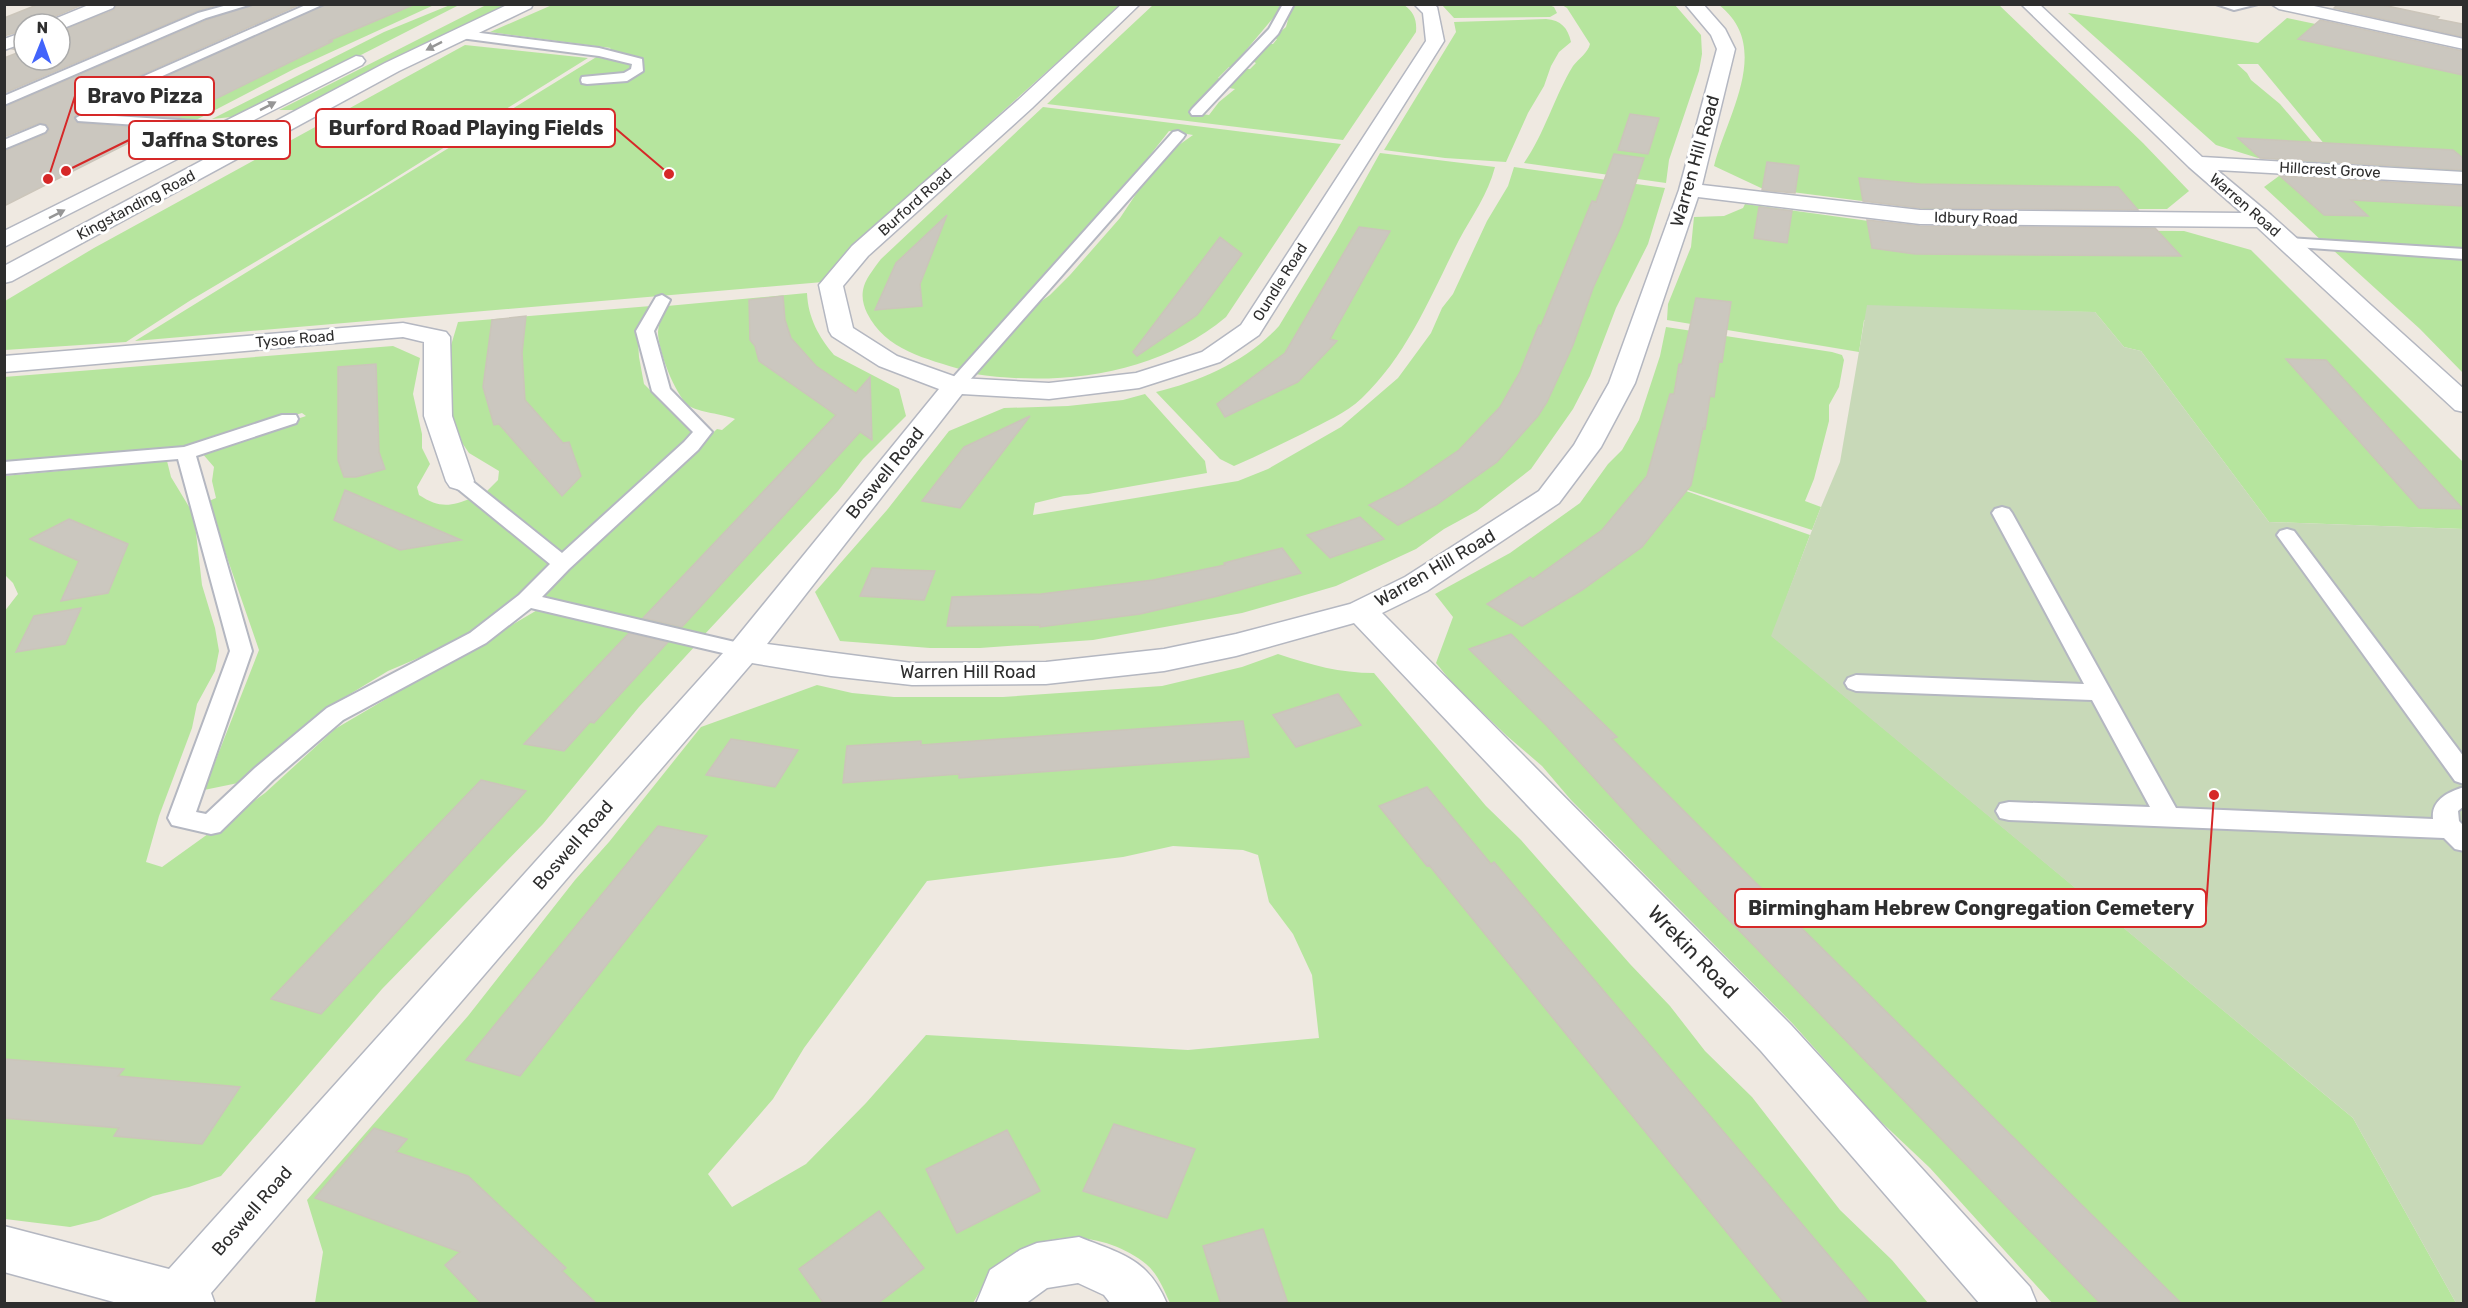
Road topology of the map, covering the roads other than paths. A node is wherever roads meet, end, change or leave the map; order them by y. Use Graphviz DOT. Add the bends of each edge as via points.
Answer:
graph roads {
  1 [pos="107,4"];
  2 [pos="247,4"];
  3 [pos="319,4"];
  4 [pos="525,4"];
  5 [pos="1132,4"];
  6 [pos="1289,4"];
  7 [pos="1422,4"];
  8 [pos="1693,4"];
  9 [pos="2029,4"];
  10 [pos="2221,4"];
  11 [pos="2253,4"];
  12 [pos="2279,4"];
  13 [pos="72,18"];
  14 [pos="457,34"];
  15 [pos="2463,44"];
  16 [pos="377,51"];
  17 [pos="587,80"];
  18 [pos="108,95"];
  19 [pos="4,100"];
  20 [pos="1197,112"];
  21 [pos="83,118"];
  22 [pos="226,128"];
  23 [pos="39,129"];
  24 [pos="1178,135"];
  25 [pos="4,145"];
  26 [pos="2196,163"];
  27 [pos="2463,178"];
  28 [pos="1690,189"];
  29 [pos="2263,220"];
  30 [pos="4,240"];
  31 [pos="2288,243"];
  32 [pos="4,245"];
  33 [pos="50,252"];
  34 [pos="2463,254"];
  35 [pos="4,276"];
  36 [pos="662,300"];
  37 [pos="4,364"];
  38 [pos="955,386"];
  39 [pos="2463,404"];
  40 [pos="289,419"];
  41 [pos="186,453"];
  42 [pos="4,468"];
  43 [pos="460,482"];
  44 [pos="2002,513"];
  45 [pos="2287,535"];
  46 [pos="562,564"];
  47 [pos="527,600"];
  48 [pos="1361,611"];
  49 [pos="744,651"];
  50 [pos="1856,683"];
  51 [pos="2100,692"];
  52 [pos="2463,775"];
  53 [pos="2463,796"];
  54 [pos="2009,811"];
  55 [pos="2168,817"];
  56 [pos="2457,835"];
  57 [pos="4,1249"];
  58 [pos="184,1299"];
  59 [pos="1000,1304"];
  60 [pos="1143,1304"];
  61 [pos="2013,1304"];
  1 -- 13 [label="street"];
  2 -- 19 [label="lane" via="202,15"];
  3 -- 18 [label="lane"];
  4 -- 14 [label="street, Kingstanding Road"];
  5 -- 38 [label="street, Burford Road" via="860,251 831,285 841,331 888,361"];
  6 -- 20 [label="lane" via="1274,31"];
  7 -- 38 [label="street, Oundle Road" via="1431,11 1435,41 1250,330 1211,357 1139,380 1048,391"];
  8 -- 28 [label="street, Warren Hill Road" via="1719,33 1726,49"];
  9 -- 26 [label="street, Warren Road"];
  10 -- 11 [label="lane"];
  12 -- 15 [label="street"];
  14 -- 17 [label="lane" via="599,52 638,62 637,71 627,77"];
  14 -- 33 [label="street, Kingstanding Road, one-way"];
  22 -- 16 [label="street, Kingstanding Road, one-way"];
  21 -- 22 [label="lane"];
  30 -- 22 [label="street, Kingstanding Road, one-way"];
  23 -- 25 [label="lane"];
  24 -- 38 [label="lane"];
  26 -- 27 [label="street, Hillcrest Grove"];
  26 -- 29 [label="street, Warren Road"];
  28 -- 29 [label="street, Idbury Road" via="1920,217"];
  28 -- 48 [label="street, Warren Hill Road" via="1622,383 1587,447 1550,496 1416,584"];
  29 -- 31 [label="street, Warren Road"];
  31 -- 34 [label="lane"];
  31 -- 39 [label="street, Warren Road"];
  32 -- 33 [label="street"];
  33 -- 35 [label="street, Kingstanding Road"];
  36 -- 46 [label="lane" via="645,331 661,391 703,432"];
  37 -- 43 [label="street, Tysoe Road" via="403,330 438,337 438,416"];
  38 -- 49 [label="street, Boswell Road"];
  40 -- 41 [label="lane"];
  41 -- 42 [label="lane"];
  41 -- 47 [label="lane" via="241,651 181,818 210,825 335,714 478,638"];
  43 -- 46 [label="lane"];
  44 -- 51 [label="lane"];
  45 -- 52 [label="lane"];
  46 -- 47 [label="lane"];
  47 -- 49 [label="lane"];
  48 -- 49 [label="street, Warren Hill Road" via="1164,660 1046,673 912,674"];
  48 -- 61 [label="street, Wrekin Road" via="1776,1038"];
  49 -- 58 [label="street, Boswell Road"];
  50 -- 51 [label="lane"];
  51 -- 55 [label="lane"];
  53 -- 56 [label="lane" via="2445,807 2445,817"];
  54 -- 55 [label="lane"];
  55 -- 56 [label="lane"];
  57 -- 58 [label="street"];
  59 -- 60 [label="street" via="1007,1287 1037,1266 1079,1260 1121,1278"];
}
